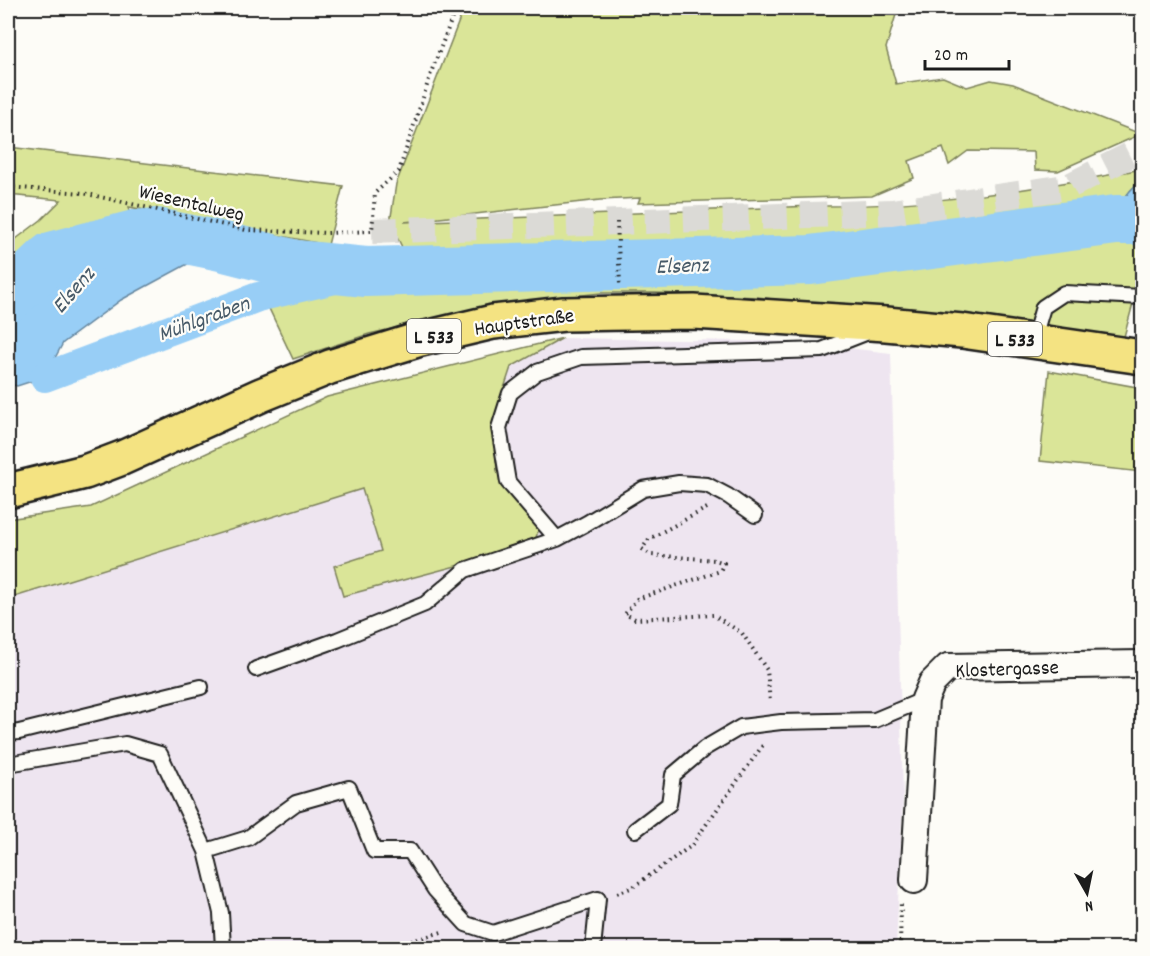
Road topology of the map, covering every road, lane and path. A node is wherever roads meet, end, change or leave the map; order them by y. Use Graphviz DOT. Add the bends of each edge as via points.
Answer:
graph roads {
  1 [pos="456,8"];
  2 [pos="8,188"];
  3 [pos="617,222"];
  4 [pos="620,287"];
  5 [pos="1143,297"];
  6 [pos="886,324"];
  7 [pos="1033,341"];
  8 [pos="1143,357"];
  9 [pos="8,491"];
  10 [pos="728,496"];
  11 [pos="755,515"];
  12 [pos="557,539"];
  13 [pos="1143,664"];
  14 [pos="256,669"];
  15 [pos="201,687"];
  16 [pos="925,699"];
  17 [pos="781,722"];
  18 [pos="8,733"];
  19 [pos="8,764"];
  20 [pos="634,830"];
  21 [pos="206,851"];
  22 [pos="914,880"];
  23 [pos="598,899"];
  24 [pos="466,924"];
  25 [pos="223,948"];
  26 [pos="388,948"];
  27 [pos="593,948"];
  28 [pos="900,948"];
  1 -- 2 [label="path, Wiesentalweg" via="399,171 375,193 372,231 246,230 83,192"];
  3 -- 4 [label="path"];
  5 -- 7 [label="lane" via="1064,293 1042,307"];
  6 -- 7 [label="main road, Hauptstraße / L 533"];
  6 -- 9 [label="main road, Hauptstraße / L 533" via="694,312 564,314 493,322 330,367 122,458 85,472"];
  6 -- 12 [label="lane" via="822,350 581,357 537,372 510,393 499,428 508,482"];
  7 -- 8 [label="main road, Hauptstraße / L 533"];
  10 -- 11 [label="lane"];
  10 -- 12 [label="lane" via="707,485 679,483 643,489"];
  10 -- 17 [label="path" via="649,539 642,549 651,555 715,560 724,563 720,572 637,599 625,614 635,619 713,615 742,633 767,670 771,710"];
  12 -- 14 [label="lane" via="465,570 424,604"];
  13 -- 16 [label="street, Klostergasse" via="948,667 932,683"];
  15 -- 18 [label="lane"];
  16 -- 17 [label="lane" via="875,720"];
  16 -- 22 [label="street, Klostergasse"];
  17 -- 20 [label="lane" via="741,728 705,748 673,776 669,804"];
  17 -- 23 [label="path" via="691,846 633,887"];
  19 -- 21 [label="lane" via="125,744 160,754"];
  21 -- 24 [label="lane" via="248,838 296,803 349,788 374,850 410,852 435,890"];
  21 -- 25 [label="lane" via="221,913"];
  22 -- 28 [label="path" via="901,881"];
  23 -- 24 [label="lane" via="493,933"];
  23 -- 27 [label="lane"];
  24 -- 26 [label="path"];
}
